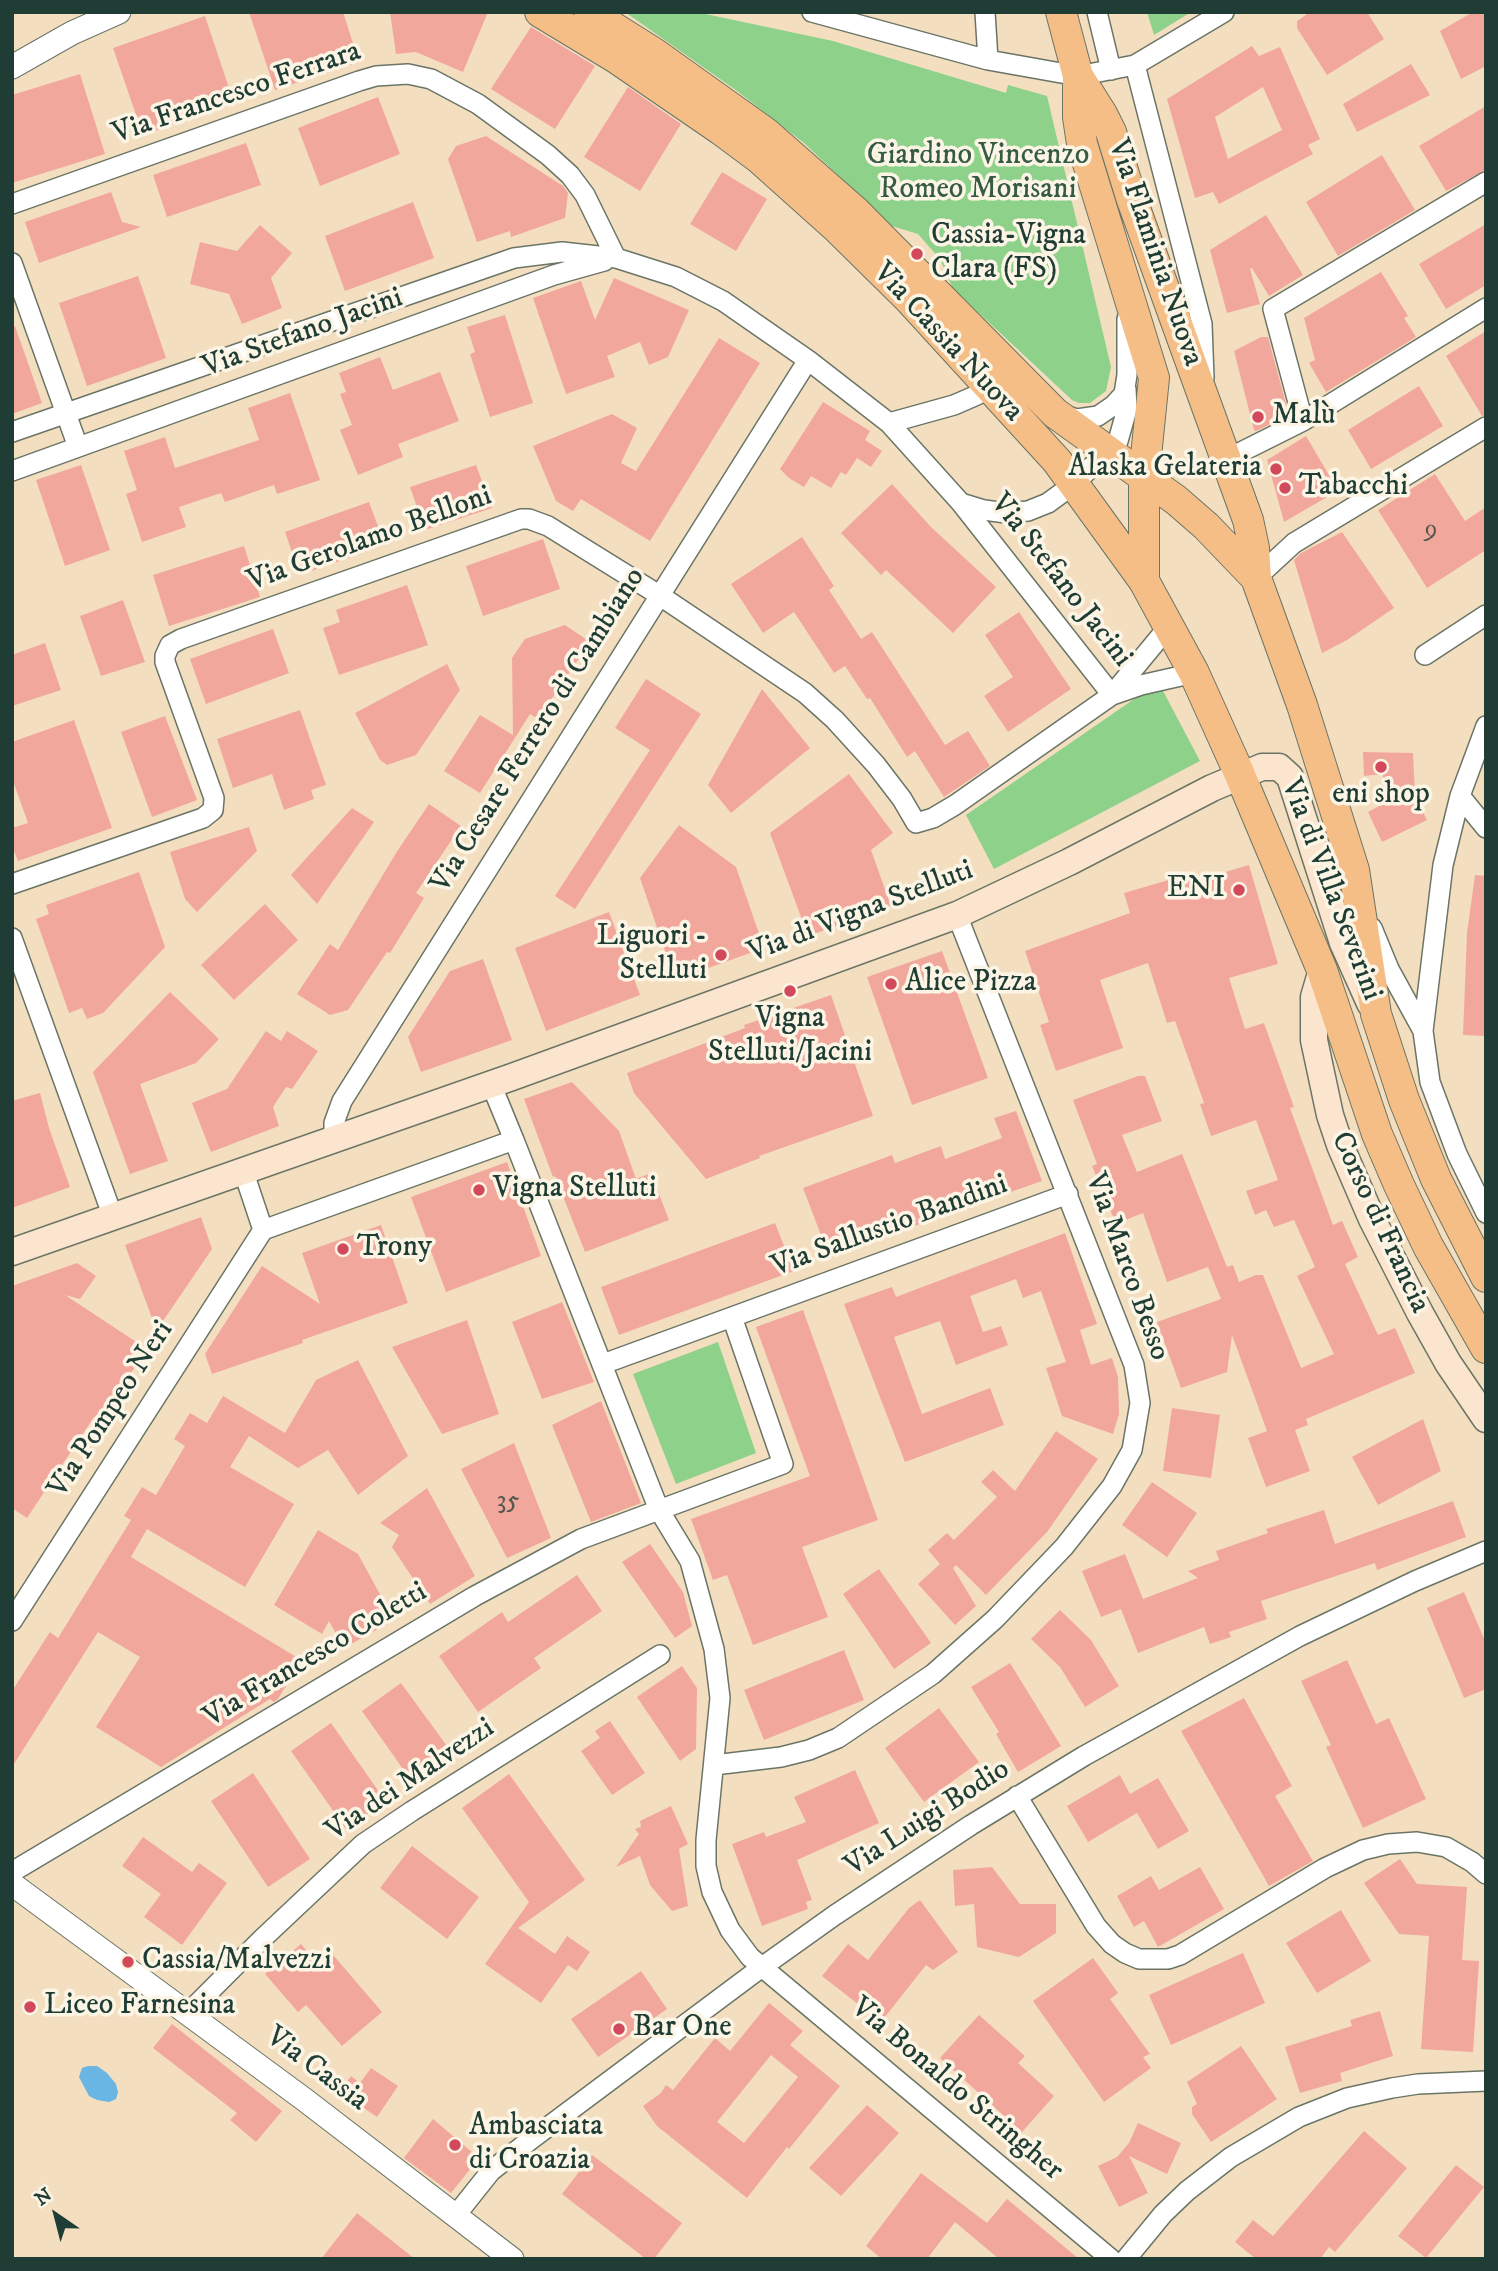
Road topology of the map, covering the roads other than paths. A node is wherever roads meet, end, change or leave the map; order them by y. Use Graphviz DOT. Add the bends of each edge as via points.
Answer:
graph roads {
  1 [pos="119,12"];
  2 [pos="540,12"];
  3 [pos="589,12"];
  4 [pos="812,12"];
  5 [pos="985,12"];
  6 [pos="1060,12"];
  7 [pos="1097,12"];
  8 [pos="1224,12"];
  9 [pos="988,60"];
  10 [pos="16,63"];
  11 [pos="1136,65"];
  12 [pos="1111,70"];
  13 [pos="1078,76"];
  14 [pos="1486,182"];
  15 [pos="12,204"];
  16 [pos="616,258"];
  17 [pos="12,263"];
  18 [pos="1125,283"];
  19 [pos="1486,308"];
  20 [pos="271,342"];
  21 [pos="808,360"];
  22 [pos="283,374"];
  23 [pos="990,386"];
  24 [pos="1126,389"];
  25 [pos="1205,396"];
  26 [pos="65,413"];
  27 [pos="1055,413"];
  28 [pos="1303,421"];
  29 [pos="889,423"];
  30 [pos="1486,427"];
  31 [pos="12,432"];
  32 [pos="78,447"];
  33 [pos="1110,452"];
  34 [pos="1227,459"];
  35 [pos="12,471"];
  36 [pos="1144,476"];
  37 [pos="1074,484"];
  38 [pos="961,503"];
  39 [pos="1256,578"];
  40 [pos="1143,581"];
  41 [pos="659,595"];
  42 [pos="1486,615"];
  43 [pos="1169,626"];
  44 [pos="1425,654"];
  45 [pos="1194,673"];
  46 [pos="1112,695"];
  47 [pos="1486,726"];
  48 [pos="1240,775"];
  49 [pos="1460,796"];
  50 [pos="916,823"];
  51 [pos="1486,828"];
  52 [pos="1356,879"];
  53 [pos="12,884"];
  54 [pos="957,915"];
  55 [pos="12,938"];
  56 [pos="1322,970"];
  57 [pos="1376,1014"];
  58 [pos="1423,1031"];
  59 [pos="491,1084"];
  60 [pos="334,1139"];
  61 [pos="514,1140"];
  62 [pos="243,1170"];
  63 [pos="1068,1194"];
  64 [pos="1486,1213"];
  65 [pos="113,1217"];
  66 [pos="263,1230"];
  67 [pos="12,1252"];
  68 [pos="1486,1277"];
  69 [pos="732,1317"];
  70 [pos="1486,1348"];
  71 [pos="603,1364"];
  72 [pos="1486,1419"];
  73 [pos="659,1510"];
  74 [pos="1486,1551"];
  75 [pos="12,1621"];
  76 [pos="660,1655"];
  77 [pos="714,1765"];
  78 [pos="1017,1796"];
  79 [pos="12,1872"];
  80 [pos="1486,1874"];
  81 [pos="12,1884"];
  82 [pos="762,1967"];
  83 [pos="188,2013"];
  84 [pos="1486,2081"];
  85 [pos="456,2216"];
  86 [pos="512,2259"];
  87 [pos="1111,2259"];
  88 [pos="1126,2259"];
  1 -- 10 [label="street"];
  2 -- 23 [label="main road, Via Cassia Nuova" via="676,97 760,159 828,220"];
  3 -- 27 [label="main road, Via Cassia Nuova" via="699,84 835,192"];
  4 -- 9 [label="street"];
  5 -- 9 [label="street"];
  6 -- 13 [label="main road, Via Flaminia Nuova"];
  7 -- 12 [label="street"];
  8 -- 11 [label="street"];
  9 -- 13 [label="street"];
  11 -- 12 [label="street"];
  11 -- 25 [label="street, Via Flaminia Nuova" via="1202,324"];
  12 -- 13 [label="street"];
  13 -- 18 [label="main road, Via Flaminia Nuova" via="1082,144"];
  13 -- 25 [label="main road, Via Flaminia Nuova" via="1111,132 1136,213"];
  14 -- 28 [label="street" via="1273,309"];
  15 -- 16 [label="street, Via Francesco Ferrara" via="359,81 408,74 431,79 478,104 548,155 585,195"];
  16 -- 20 [label="street, Via Stefano Jacini" via="575,253 526,255"];
  16 -- 21 [label="street, Via Stefano Jacini" via="702,288"];
  16 -- 22 [label="street, Via Stefano Jacini" via="554,275"];
  17 -- 26 [label="street"];
  18 -- 24 [label="street, Via Flaminia Nuova"];
  18 -- 36 [label="main road, Via Flaminia Nuova" via="1154,378"];
  19 -- 28 [label="street"];
  20 -- 22 [label="street"];
  20 -- 26 [label="street, Via Stefano Jacini"];
  21 -- 29 [label="street, Via Stefano Jacini"];
  21 -- 41 [label="street, Via Cesare Ferrero di Cambiano"];
  22 -- 32 [label="street, Via Stefano Jacini"];
  23 -- 29 [label="street" via="954,405"];
  23 -- 37 [label="main road, Via Cassia Nuova"];
  24 -- 27 [label="street" via="1098,416 1077,419"];
  24 -- 33 [label="street, Via Flaminia Nuova" via="1125,422"];
  25 -- 34 [label="main road, Via Flaminia Nuova"];
  26 -- 31 [label="street, Via Stefano Jacini"];
  26 -- 32 [label="street"];
  27 -- 33 [label="main road, Via Cassia Nuova"];
  28 -- 34 [label="street"];
  29 -- 38 [label="street, Via Stefano Jacini"];
  30 -- 39 [label="street" via="1294,543"];
  32 -- 35 [label="street, Via Stefano Jacini"];
  33 -- 36 [label="main road, Via Cassia Nuova"];
  33 -- 37 [label="street, Via Flaminia Nuova"];
  34 -- 39 [label="main road, Via Flaminia Nuova" via="1252,535"];
  36 -- 39 [label="main road, Via Cassia Nuova" via="1206,526"];
  36 -- 40 [label="main road, Via Flaminia Nuova"];
  37 -- 38 [label="street, Via Stefano Jacini" via="1048,503 1017,513 995,513"];
  37 -- 40 [label="main road, Via Cassia Nuova"];
  38 -- 46 [label="street, Via Stefano Jacini"];
  39 -- 52 [label="main road, Via di Villa Severini" via="1302,705"];
  40 -- 43 [label="main road, Via Cassia Nuova"];
  41 -- 50 [label="street, Via Gerolamo Belloni" via="821,706 876,765"];
  41 -- 53 [label="street, Via Gerolamo Belloni" via="548,526 520,519 181,639 170,645 165,662 214,797 213,810 203,818"];
  41 -- 60 [label="street, Via Cesare Ferrero di Cambiano" via="342,1101"];
  42 -- 44 [label="street"];
  43 -- 45 [label="main road, Via Cassia Nuova"];
  43 -- 46 [label="street, Via Stefano Jacini"];
  45 -- 46 [label="street, Via Stefano Jacini"];
  45 -- 48 [label="main road, Via Cassia Nuova"];
  46 -- 50 [label="street, Via Stefano Jacini" via="955,805"];
  47 -- 49 [label="street"];
  48 -- 54 [label="main road, Via di Vigna Stelluti"];
  48 -- 56 [label="main road, Corso di Francia"];
  48 -- 57 [label="main road, Via di Villa Severini" via="1274,766 1290,777 1343,943"];
  49 -- 51 [label="street"];
  49 -- 58 [label="street" via="1443,864"];
  52 -- 57 [label="main road, Via di Villa Severini"];
  52 -- 58 [label="street, Via di Villa Severini" via="1389,969"];
  54 -- 59 [label="main road, Via di Vigna Stelluti"];
  54 -- 63 [label="street, Via Marco Besso"];
  55 -- 65 [label="street"];
  56 -- 70 [label="main road, Corso di Francia" via="1377,1134 1399,1185"];
  56 -- 72 [label="main road, Corso di Francia" via="1314,997 1314,1040 1339,1145 1415,1303"];
  57 -- 68 [label="main road" via="1424,1153"];
  58 -- 64 [label="street" via="1430,1082"];
  59 -- 60 [label="main road, Via di Vigna Stelluti"];
  59 -- 61 [label="street, Via Bonaldo Stringher"];
  60 -- 62 [label="main road, Via di Vigna Stelluti"];
  61 -- 66 [label="street"];
  61 -- 71 [label="street, Via Bonaldo Stringher"];
  62 -- 65 [label="main road"];
  62 -- 66 [label="street"];
  63 -- 69 [label="street, Via Sallustio Bandini"];
  63 -- 77 [label="street, Via Marco Besso" via="1139,1388 1132,1450 1112,1486 1022,1593 908,1692 838,1738 809,1750 781,1758"];
  65 -- 67 [label="main road"];
  66 -- 75 [label="street, Via Pompeo Neri"];
  69 -- 71 [label="street, Via Sallustio Bandini"];
  69 -- 73 [label="street, Via Francesco Coletti" via="783,1464"];
  71 -- 73 [label="street, Via Bonaldo Stringher"];
  73 -- 77 [label="street, Via Bonaldo Stringher" via="690,1561 715,1649 720,1698"];
  73 -- 79 [label="street, Via Francesco Coletti" via="588,1536 535,1563"];
  74 -- 78 [label="street, Via Luigi Bodio" via="1300,1636"];
  76 -- 83 [label="street, Via dei Malvezzi" via="363,1844"];
  77 -- 82 [label="street, Via Bonaldo Stringher" via="706,1840 708,1878 730,1930"];
  78 -- 80 [label="street" via="1096,1926 1112,1944 1139,1959 1180,1955 1363,1850 1417,1842 1446,1847"];
  78 -- 82 [label="street, Via Luigi Bodio"];
  81 -- 83 [label="street, Via Cassia"];
  82 -- 85 [label="street, Via Luigi Bodio" via="497,2166"];
  82 -- 87 [label="street, Via Bonaldo Stringher"];
  83 -- 85 [label="street, Via Cassia"];
  84 -- 88 [label="street" via="1392,2088 1347,2098 1298,2117 1254,2142 1187,2191"];
  85 -- 86 [label="street, Via Cassia"];
}
